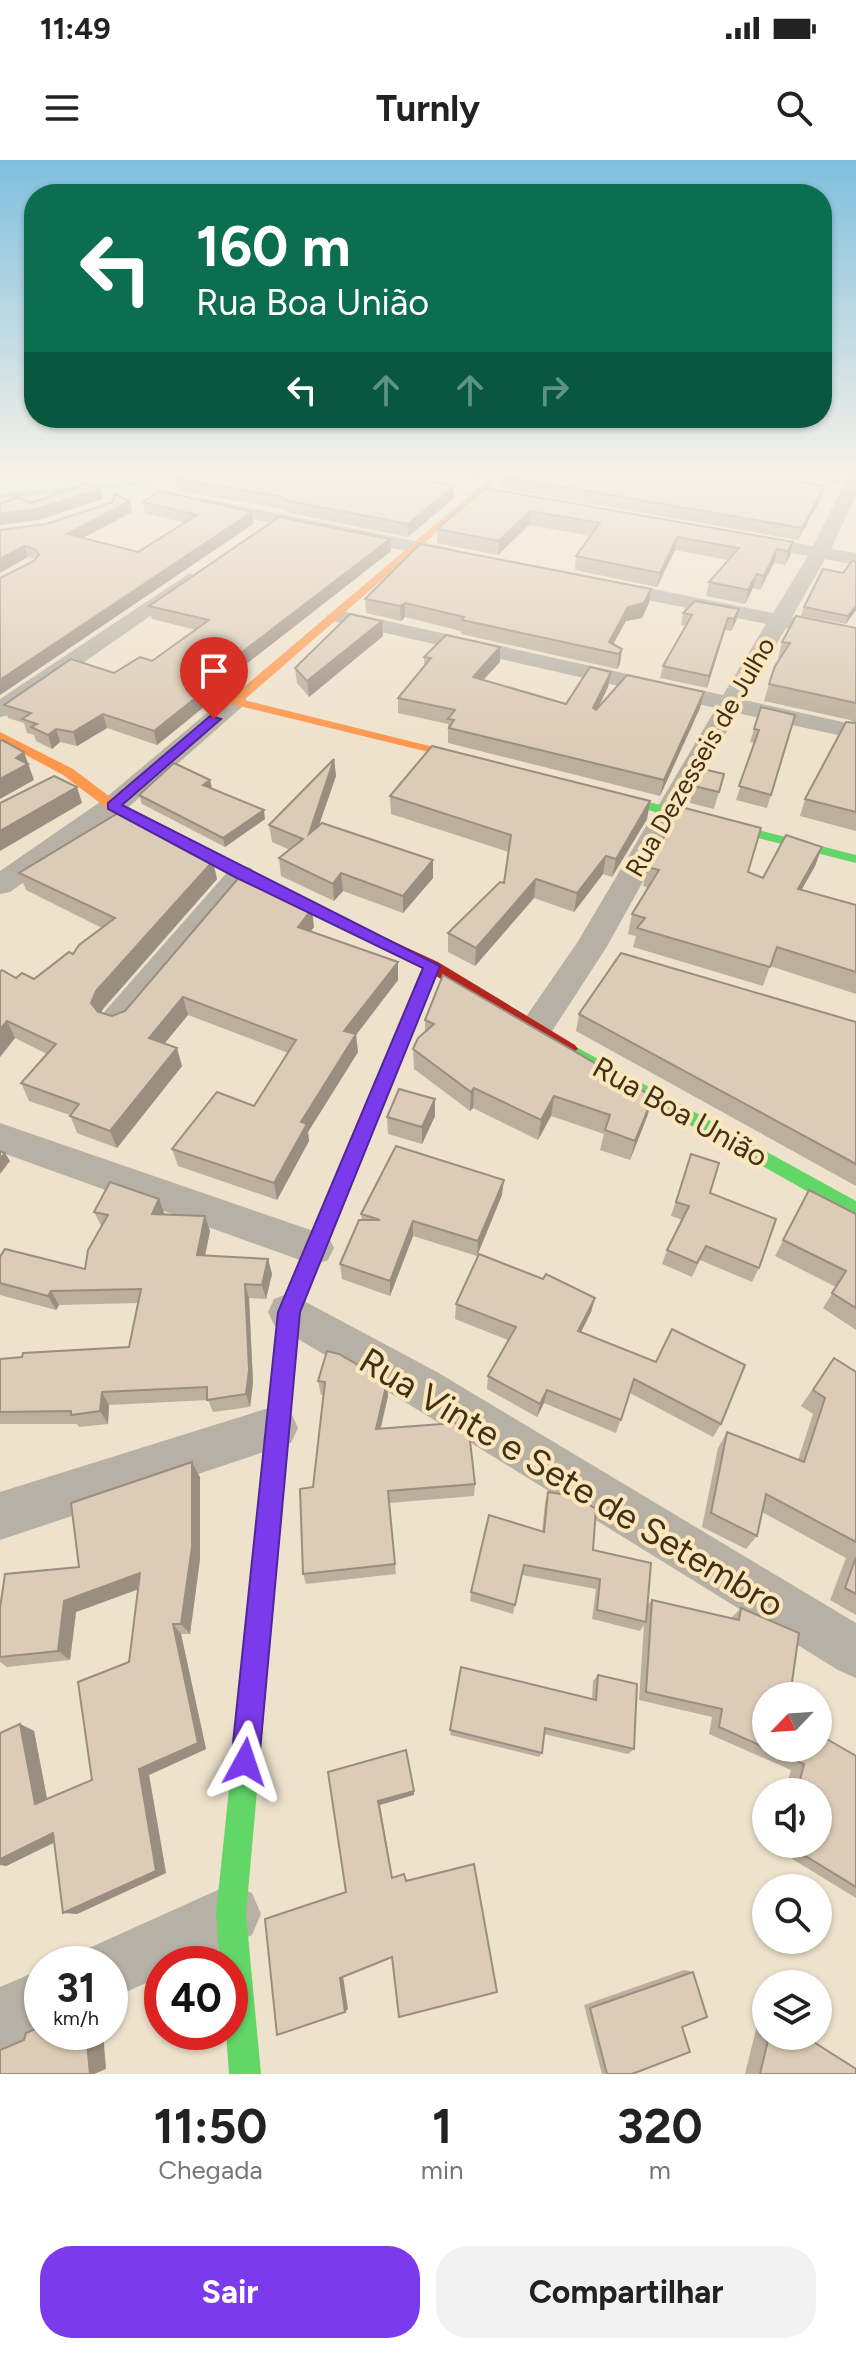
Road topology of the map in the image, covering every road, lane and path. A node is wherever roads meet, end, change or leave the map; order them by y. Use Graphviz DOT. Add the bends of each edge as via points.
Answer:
graph roads {
  1 [pos="398,561"];
  2 [pos="815,561"];
  3 [pos="203,570"];
  4 [pos="582,581"];
  5 [pos="337,616"];
  6 [pos="780,620"];
  7 [pos="856,636"];
  8 [pos="235,701"];
  9 [pos="729,703"];
  10 [pos="0,710"];
  11 [pos="856,732"];
  12 [pos="0,736"];
  13 [pos="497,767"];
  14 [pos="68,772"];
  15 [pos="574,787"];
  16 [pos="41,789"];
  17 [pos="113,806"];
  18 [pos="667,810"];
  19 [pos="856,859"];
  20 [pos="241,874"];
  21 [pos="0,885"];
  22 [pos="432,966"];
  23 [pos="117,1019"];
  24 [pos="535,1030"];
  25 [pos="0,1137"];
  26 [pos="856,1211"];
  27 [pos="314,1248"];
  28 [pos="289,1312"];
  29 [pos="275,1428"];
  30 [pos="0,1516"];
  31 [pos="856,1652"];
  32 [pos="231,1914"];
  33 [pos="128,1961"];
  34 [pos="24,2008"];
  35 [pos="0,2019"];
  36 [pos="245,2074"];
  1 -- 5 [label="street"];
  2 -- 6 [label="street, Rua Dezesseis de Julho"];
  3 -- 10 [label="street"];
  4 -- 6 [label="street"];
  5 -- 8 [label="street"];
  5 -- 9 [label="street"];
  6 -- 7 [label="street"];
  6 -- 9 [label="street, Rua Dezesseis de Julho"];
  8 -- 13 [label="street"];
  8 -- 17 [label="street"];
  9 -- 11 [label="street"];
  9 -- 18 [label="street, Rua Dezesseis de Julho"];
  12 -- 14 [label="street, Rua Boa União"];
  14 -- 16 [label="street"];
  14 -- 17 [label="street, Rua Boa União"];
  15 -- 18 [label="street"];
  17 -- 20 [label="street, Rua Boa União"];
  17 -- 21 [label="street"];
  18 -- 19 [label="street"];
  18 -- 24 [label="street, Rua Dezesseis de Julho" via="605,953"];
  20 -- 22 [label="street, Rua Boa União"];
  20 -- 23 [label="street"];
  22 -- 24 [label="street, Rua Boa União"];
  22 -- 27 [label="street"];
  24 -- 26 [label="street, Rua Boa União"];
  25 -- 27 [label="street"];
  27 -- 28 [label="street"];
  28 -- 29 [label="street"];
  28 -- 31 [label="street, Rua Vinte e Sete de Setembro"];
  29 -- 30 [label="street"];
  29 -- 32 [label="street"];
  32 -- 33 [label="street"];
  32 -- 36 [label="street"];
  34 -- 35 [label="street"];
}
